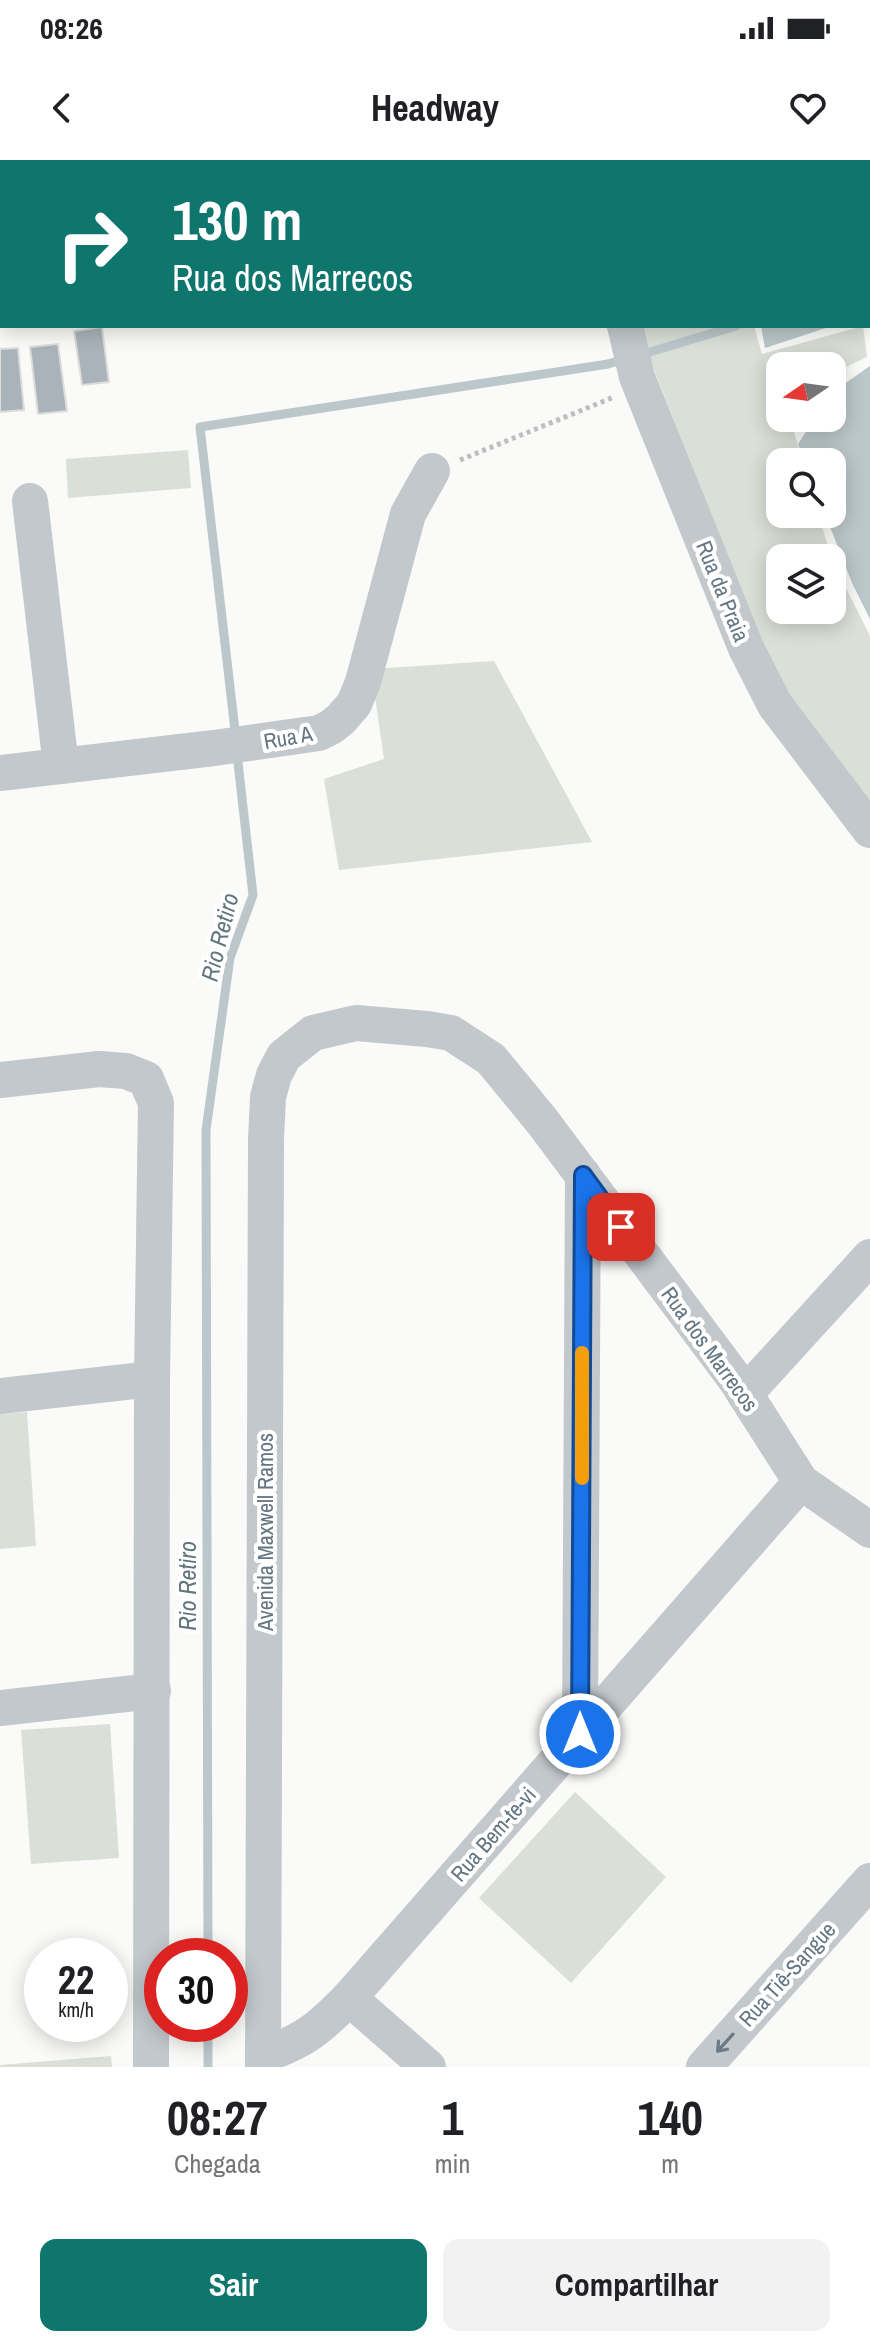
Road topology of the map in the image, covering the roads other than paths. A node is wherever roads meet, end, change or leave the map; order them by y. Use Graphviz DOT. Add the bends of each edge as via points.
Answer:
graph roads {
  1 [pos="625,330"];
  2 [pos="432,471"];
  3 [pos="30,501"];
  4 [pos="61,766"];
  5 [pos="0,773"];
  6 [pos="870,830"];
  7 [pos="330,1028"];
  8 [pos="0,1080"];
  9 [pos="583,1175"];
  10 [pos="870,1257"];
  11 [pos="152,1379"];
  12 [pos="745,1394"];
  13 [pos="0,1396"];
  14 [pos="801,1482"];
  15 [pos="870,1530"];
  16 [pos="153,1691"];
  17 [pos="0,1708"];
  18 [pos="580,1734"];
  19 [pos="870,1881"];
  20 [pos="349,1998"];
  21 [pos="263,2061"];
  22 [pos="151,2067"];
  23 [pos="428,2067"];
  24 [pos="704,2067"];
  1 -- 6 [label="street, Rua da Praia" via="639,381 746,648 775,705"];
  2 -- 4 [label="street, Rua A" via="408,514 363,682 354,704 331,727 319,733"];
  3 -- 4 [label="street"];
  4 -- 5 [label="street, Rua A"];
  7 -- 9 [label="street, Rua dos Marrecos" via="356,1023 451,1033 491,1059"];
  7 -- 21 [label="street, Avenida Maxwell Ramos" via="313,1033 284,1056 268,1097"];
  8 -- 11 [label="street" via="99,1069 146,1079 156,1103 157,1127"];
  9 -- 12 [label="street, Rua dos Marrecos"];
  9 -- 18 [label="street"];
  10 -- 12 [label="street"];
  11 -- 13 [label="street"];
  11 -- 16 [label="street"];
  12 -- 14 [label="street, Rua dos Marrecos"];
  14 -- 15 [label="street, Rua dos Marrecos"];
  14 -- 18 [label="street, Rua Bem-te-vi"];
  16 -- 17 [label="street"];
  16 -- 22 [label="street"];
  18 -- 20 [label="street, Rua Bem-te-vi"];
  19 -- 24 [label="street, Rua Tiê-Sangue, one-way"];
  20 -- 21 [label="street, Rua Bem-te-vi" via="325,2023"];
  20 -- 23 [label="street"];
}
